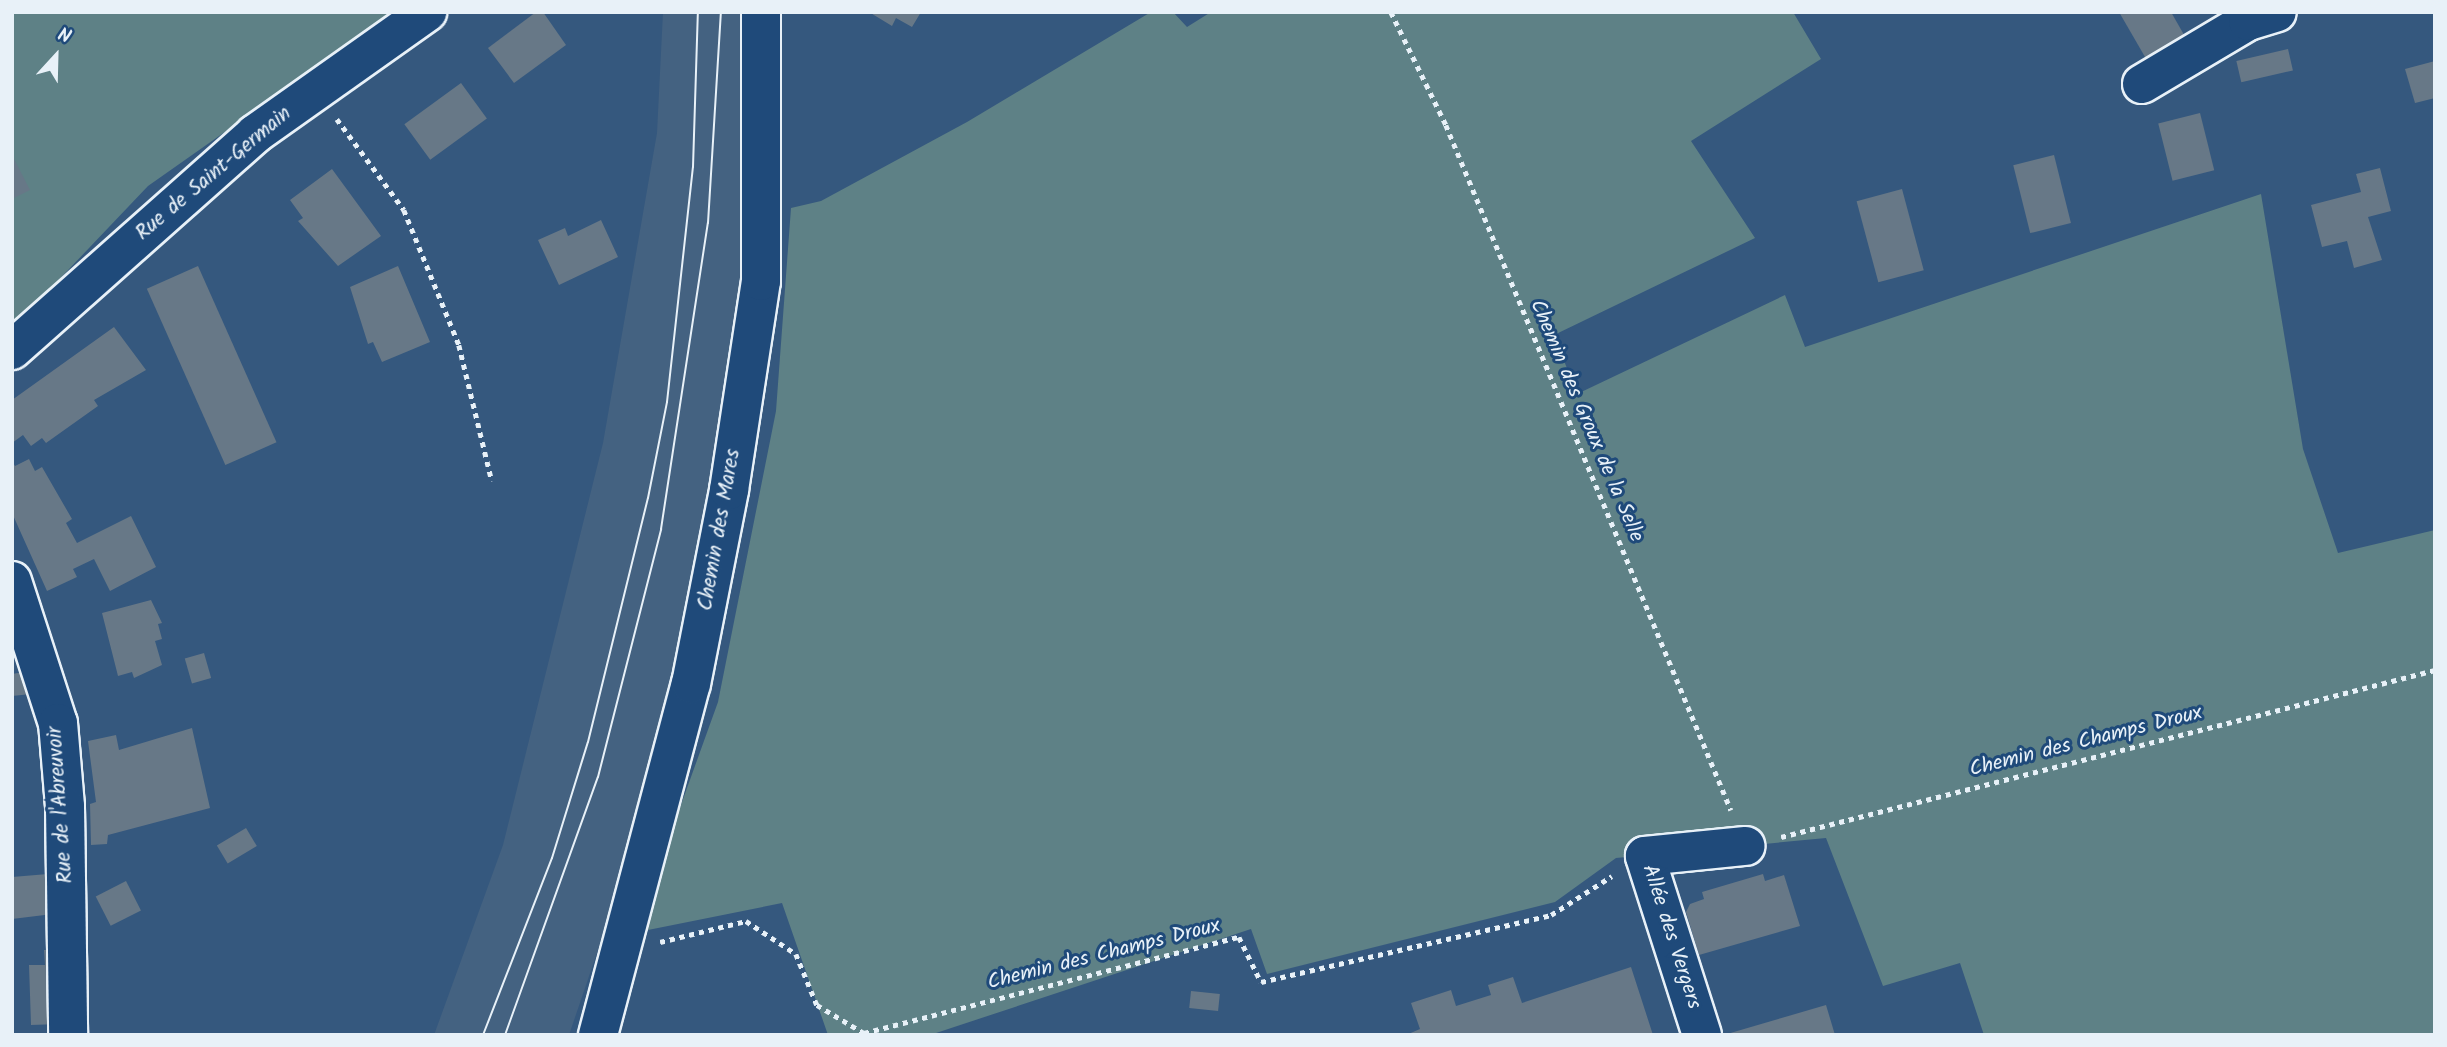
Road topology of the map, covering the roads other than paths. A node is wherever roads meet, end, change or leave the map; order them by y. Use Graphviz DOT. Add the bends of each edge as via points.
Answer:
graph roads {
  1 [pos="427,12"];
  2 [pos="761,12"];
  3 [pos="2277,12"];
  4 [pos="2142,84"];
  5 [pos="12,350"];
  6 [pos="12,581"];
  7 [pos="1746,846"];
  8 [pos="68,1035"];
  9 [pos="598,1035"];
  10 [pos="1702,1035"];
  1 -- 5 [label="street, Rue de Saint-Germain" via="255,134"];
  2 -- 9 [label="street, Chemin des Mares" via="759,294 691,684"];
  3 -- 4 [label="street" via="2248,21"];
  6 -- 8 [label="street, Rue de l'Abreuvoir" via="58,723 65,807"];
  7 -- 10 [label="street, Allée des Vergers" via="1645,856"];
}
